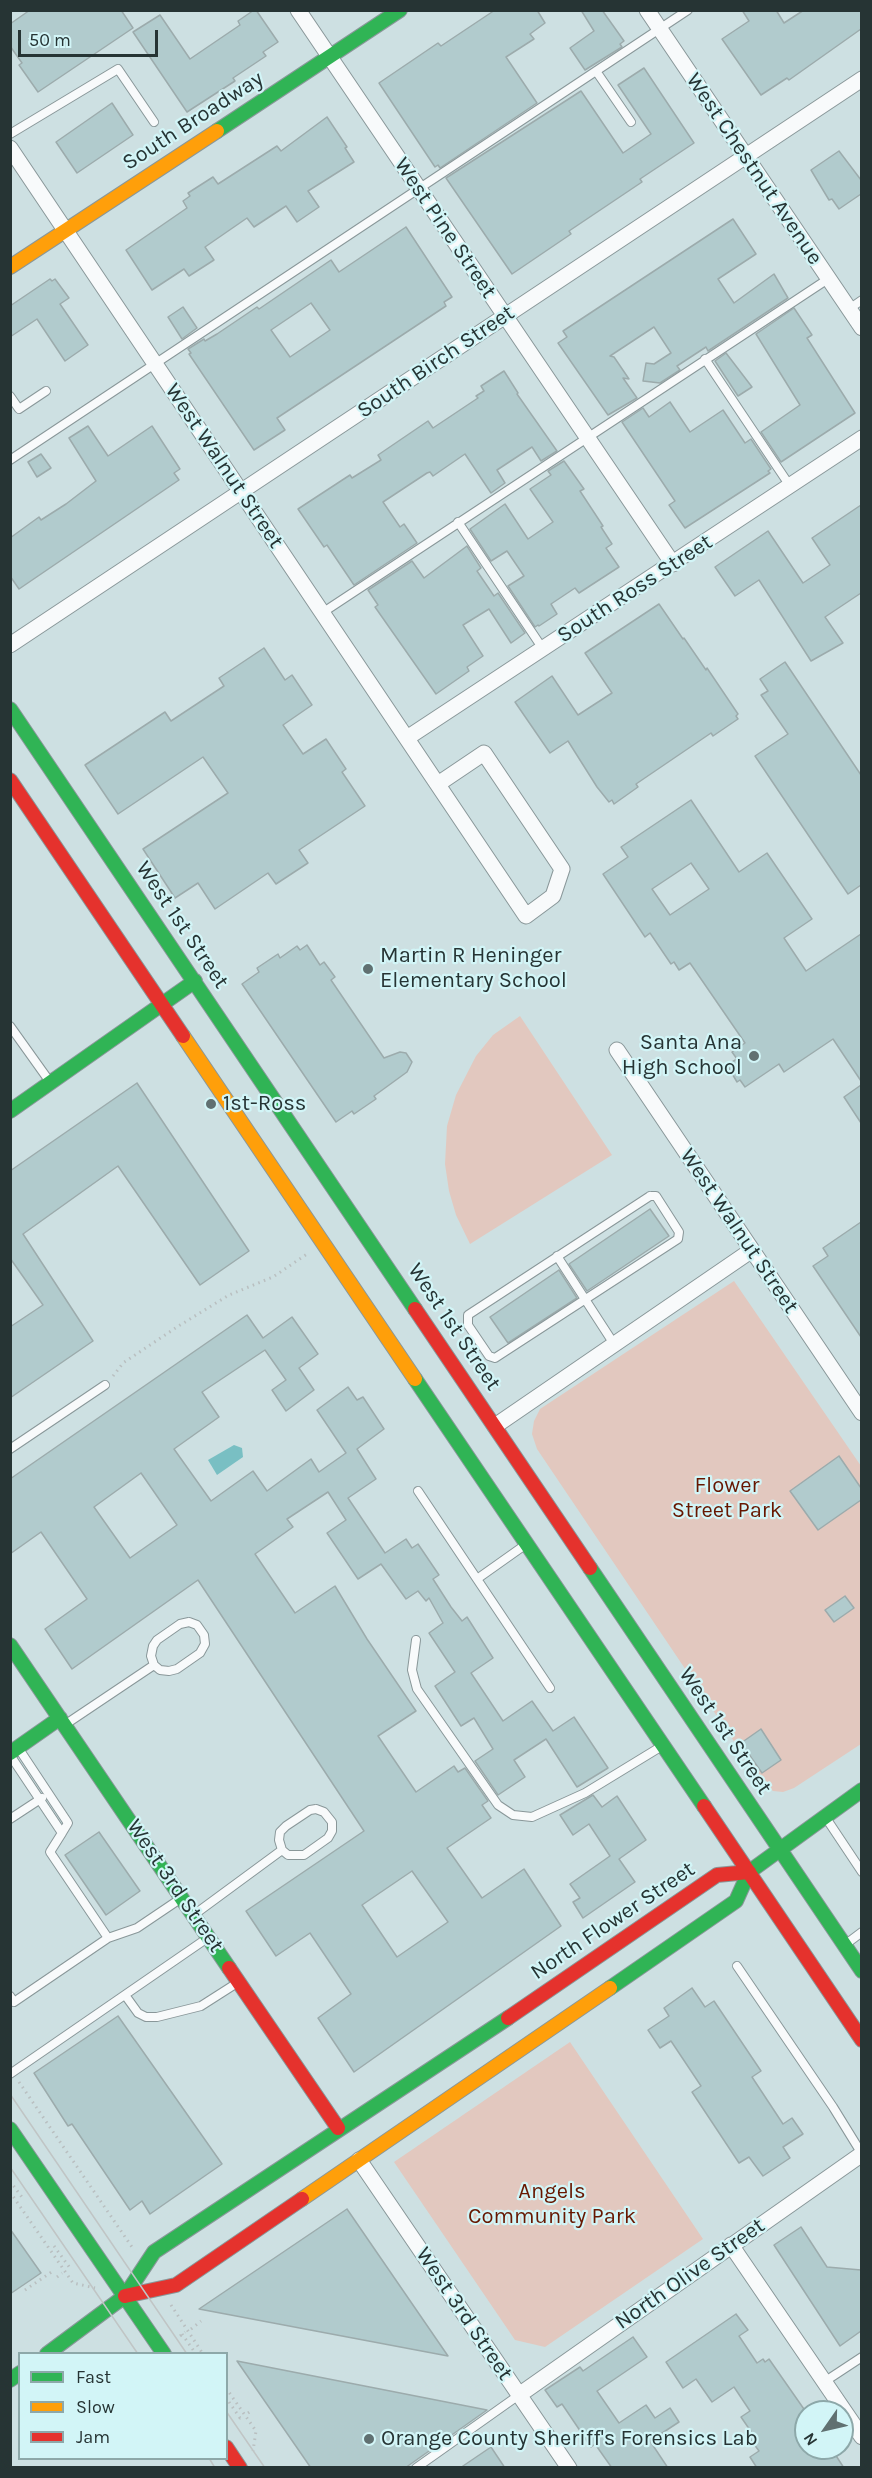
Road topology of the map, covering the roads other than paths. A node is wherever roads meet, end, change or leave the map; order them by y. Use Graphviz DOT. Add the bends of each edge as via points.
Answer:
graph roads {
  1 [pos="298,10"];
  2 [pos="399,10"];
  3 [pos="647,10"];
  4 [pos="688,10"];
  5 [pos="660,29"];
  6 [pos="329,57"];
  7 [pos="596,71"];
  8 [pos="861,79"];
  9 [pos="154,122"];
  10 [pos="631,122"];
  11 [pos="10,134"];
  12 [pos="10,148"];
  13 [pos="745,156"];
  14 [pos="419,189"];
  15 [pos="65,231"];
  16 [pos="10,267"];
  17 [pos="828,279"];
  18 [pos="855,305"];
  19 [pos="505,316"];
  20 [pos="861,328"];
  21 [pos="705,359"];
  22 [pos="155,364"];
  23 [pos="46,391"];
  24 [pos="10,396"];
  25 [pos="861,438"];
  26 [pos="588,439"];
  27 [pos="10,460"];
  28 [pos="790,486"];
  29 [pos="241,492"];
  30 [pos="458,522"];
  31 [pos="673,564"];
  32 [pos="322,612"];
  33 [pos="10,645"];
  34 [pos="543,649"];
  35 [pos="10,709"];
  36 [pos="407,738"];
  37 [pos="10,780"];
  38 [pos="438,784"];
  39 [pos="195,981"];
  40 [pos="163,1005"];
  41 [pos="10,1026"];
  42 [pos="617,1050"];
  43 [pos="51,1083"];
  44 [pos="10,1112"];
  45 [pos="752,1250"];
  46 [pos="556,1256"];
  47 [pos="585,1300"];
  48 [pos="614,1344"];
  49 [pos="105,1385"];
  50 [pos="861,1413"];
  51 [pos="495,1426"];
  52 [pos="10,1449"];
  53 [pos="418,1491"];
  54 [pos="526,1544"];
  55 [pos="477,1579"];
  56 [pos="416,1640"];
  57 [pos="10,1645"];
  58 [pos="154,1665"];
  59 [pos="550,1688"];
  60 [pos="62,1721"];
  61 [pos="663,1746"];
  62 [pos="13,1752"];
  63 [pos="861,1790"];
  64 [pos="49,1793"];
  65 [pos="39,1800"];
  66 [pos="825,1817"];
  67 [pos="10,1820"];
  68 [pos="62,1833"];
  69 [pos="780,1849"];
  70 [pos="282,1850"];
  71 [pos="749,1872"];
  72 [pos="861,1872"];
  73 [pos="183,1897"];
  74 [pos="194,1915"];
  75 [pos="861,1932"];
  76 [pos="209,1937"];
  77 [pos="108,1938"];
  78 [pos="844,1945"];
  79 [pos="737,1966"];
  80 [pos="861,1971"];
  81 [pos="239,1982"];
  82 [pos="125,1995"];
  83 [pos="10,1996"];
  84 [pos="861,2040"];
  85 [pos="11,2074"];
  86 [pos="338,2128"];
  87 [pos="10,2129"];
  88 [pos="861,2154"];
  89 [pos="359,2160"];
  90 [pos="731,2245"];
  91 [pos="125,2296"];
  92 [pos="50,2352"];
  93 [pos="163,2352"];
  94 [pos="861,2356"];
  95 [pos="824,2382"];
  96 [pos="519,2395"];
  97 [pos="861,2437"];
  98 [pos="228,2450"];
  99 [pos="240,2468"];
  100 [pos="416,2468"];
  101 [pos="569,2468"];
  1 -- 6 [label="street, West Pine Street"];
  2 -- 6 [label="main road, South Broadway"];
  3 -- 5 [label="street, West Chestnut Avenue"];
  4 -- 5 [label="lane"];
  5 -- 7 [label="lane"];
  5 -- 13 [label="street, West Chestnut Avenue"];
  6 -- 14 [label="street, West Pine Street"];
  6 -- 15 [label="main road, South Broadway"];
  7 -- 10 [label="lane"];
  7 -- 14 [label="lane"];
  8 -- 13 [label="street, South Birch Street"];
  9 -- 11 [label="lane" via="118,69"];
  12 -- 15 [label="street, West Walnut Street"];
  13 -- 17 [label="street, West Chestnut Avenue"];
  13 -- 19 [label="street, South Birch Street"];
  14 -- 19 [label="street, West Pine Street"];
  14 -- 22 [label="lane"];
  15 -- 16 [label="main road, South Broadway"];
  15 -- 22 [label="street, West Walnut Street"];
  17 -- 18 [label="street, West Chestnut Avenue"];
  17 -- 21 [label="lane"];
  18 -- 20 [label="street, West Chestnut Avenue"];
  19 -- 26 [label="street, West Pine Street"];
  19 -- 29 [label="street, South Birch Street"];
  21 -- 26 [label="lane"];
  21 -- 28 [label="lane"];
  22 -- 27 [label="lane"];
  22 -- 29 [label="street, West Walnut Street"];
  23 -- 24 [label="lane" via="19,409"];
  25 -- 28 [label="street, South Ross Street"];
  26 -- 30 [label="lane"];
  26 -- 31 [label="street, West Pine Street"];
  28 -- 31 [label="street, South Ross Street"];
  29 -- 32 [label="street, West Walnut Street"];
  29 -- 33 [label="street, South Birch Street"];
  30 -- 32 [label="lane"];
  30 -- 34 [label="lane"];
  31 -- 34 [label="street, South Ross Street"];
  32 -- 36 [label="street, West Walnut Street"];
  34 -- 36 [label="street, South Ross Street"];
  35 -- 39 [label="main road, West 1st Street"];
  36 -- 38 [label="street, West Walnut Street"];
  37 -- 40 [label="main road"];
  38 -- 38 [label="street, West Walnut Street" via="526,916 553,896 562,869 484,753"];
  39 -- 40 [label="main road"];
  39 -- 51 [label="main road, West 1st Street"];
  40 -- 43 [label="main road"];
  40 -- 54 [label="main road"];
  41 -- 43 [label="lane"];
  42 -- 45 [label="street, West Walnut Street"];
  43 -- 44 [label="main road"];
  45 -- 48 [label="street"];
  45 -- 50 [label="street, West Walnut Street"];
  46 -- 47 [label="lane"];
  46 -- 47 [label="lane" via="468,1315 468,1325 495,1359"];
  46 -- 47 [label="lane" via="650,1196 656,1197 679,1232 678,1239"];
  47 -- 48 [label="lane"];
  48 -- 51 [label="street"];
  49 -- 52 [label="lane"];
  51 -- 69 [label="main road, West 1st Street"];
  53 -- 55 [label="lane"];
  54 -- 55 [label="lane"];
  54 -- 61 [label="main road"];
  55 -- 59 [label="lane"];
  56 -- 61 [label="lane" via="412,1670 417,1689 498,1805 513,1815 532,1817 585,1793"];
  57 -- 60 [label="main road, West 3rd Street"];
  58 -- 58 [label="lane" via="160,1670 177,1669 200,1653 205,1644 197,1625 180,1624 158,1640 151,1656"];
  58 -- 60 [label="lane"];
  60 -- 62 [label="main road"];
  60 -- 73 [label="main road, West 3rd Street"];
  61 -- 71 [label="main road"];
  62 -- 64 [label="lane"];
  62 -- 65 [label="lane"];
  63 -- 66 [label="main road"];
  64 -- 65 [label="lane"];
  64 -- 68 [label="lane" via="68,1822"];
  65 -- 67 [label="lane"];
  65 -- 68 [label="lane"];
  66 -- 69 [label="main road"];
  66 -- 72 [label="lane"];
  68 -- 77 [label="lane" via="50,1852"];
  69 -- 71 [label="main road"];
  69 -- 78 [label="main road, West 1st Street"];
  70 -- 70 [label="lane" via="288,1855 304,1855 328,1838 332,1822 324,1812 310,1810 280,1832"];
  70 -- 74 [label="lane"];
  71 -- 84 [label="main road"];
  71 -- 86 [label="main road, North Flower Street" via="717,1875"];
  71 -- 89 [label="main road, North Flower Street" via="732,1904"];
  73 -- 74 [label="main road, West 3rd Street"];
  73 -- 77 [label="lane" via="137,1928"];
  74 -- 76 [label="main road, West 3rd Street"];
  75 -- 78 [label="lane"];
  76 -- 81 [label="main road, West 3rd Street"];
  76 -- 82 [label="lane"];
  77 -- 83 [label="lane" via="14,2002"];
  78 -- 80 [label="main road, West 1st Street"];
  79 -- 88 [label="lane"];
  81 -- 82 [label="lane" via="201,2006 157,2017 138,2013"];
  81 -- 86 [label="main road, West 3rd Street"];
  82 -- 85 [label="lane"];
  86 -- 91 [label="main road, North Flower Street" via="154,2252"];
  87 -- 91 [label="main road"];
  88 -- 90 [label="street, North Olive Street"];
  89 -- 91 [label="main road, North Flower Street" via="176,2284"];
  89 -- 96 [label="street, West 3rd Street"];
  90 -- 95 [label="street"];
  90 -- 96 [label="street, North Olive Street"];
  91 -- 92 [label="main road, North Flower Street"];
  91 -- 93 [label="main road"];
  94 -- 95 [label="lane"];
  95 -- 97 [label="street"];
  96 -- 100 [label="lane"];
  96 -- 101 [label="street, West 3rd Street"];
  98 -- 99 [label="main road"];
}
